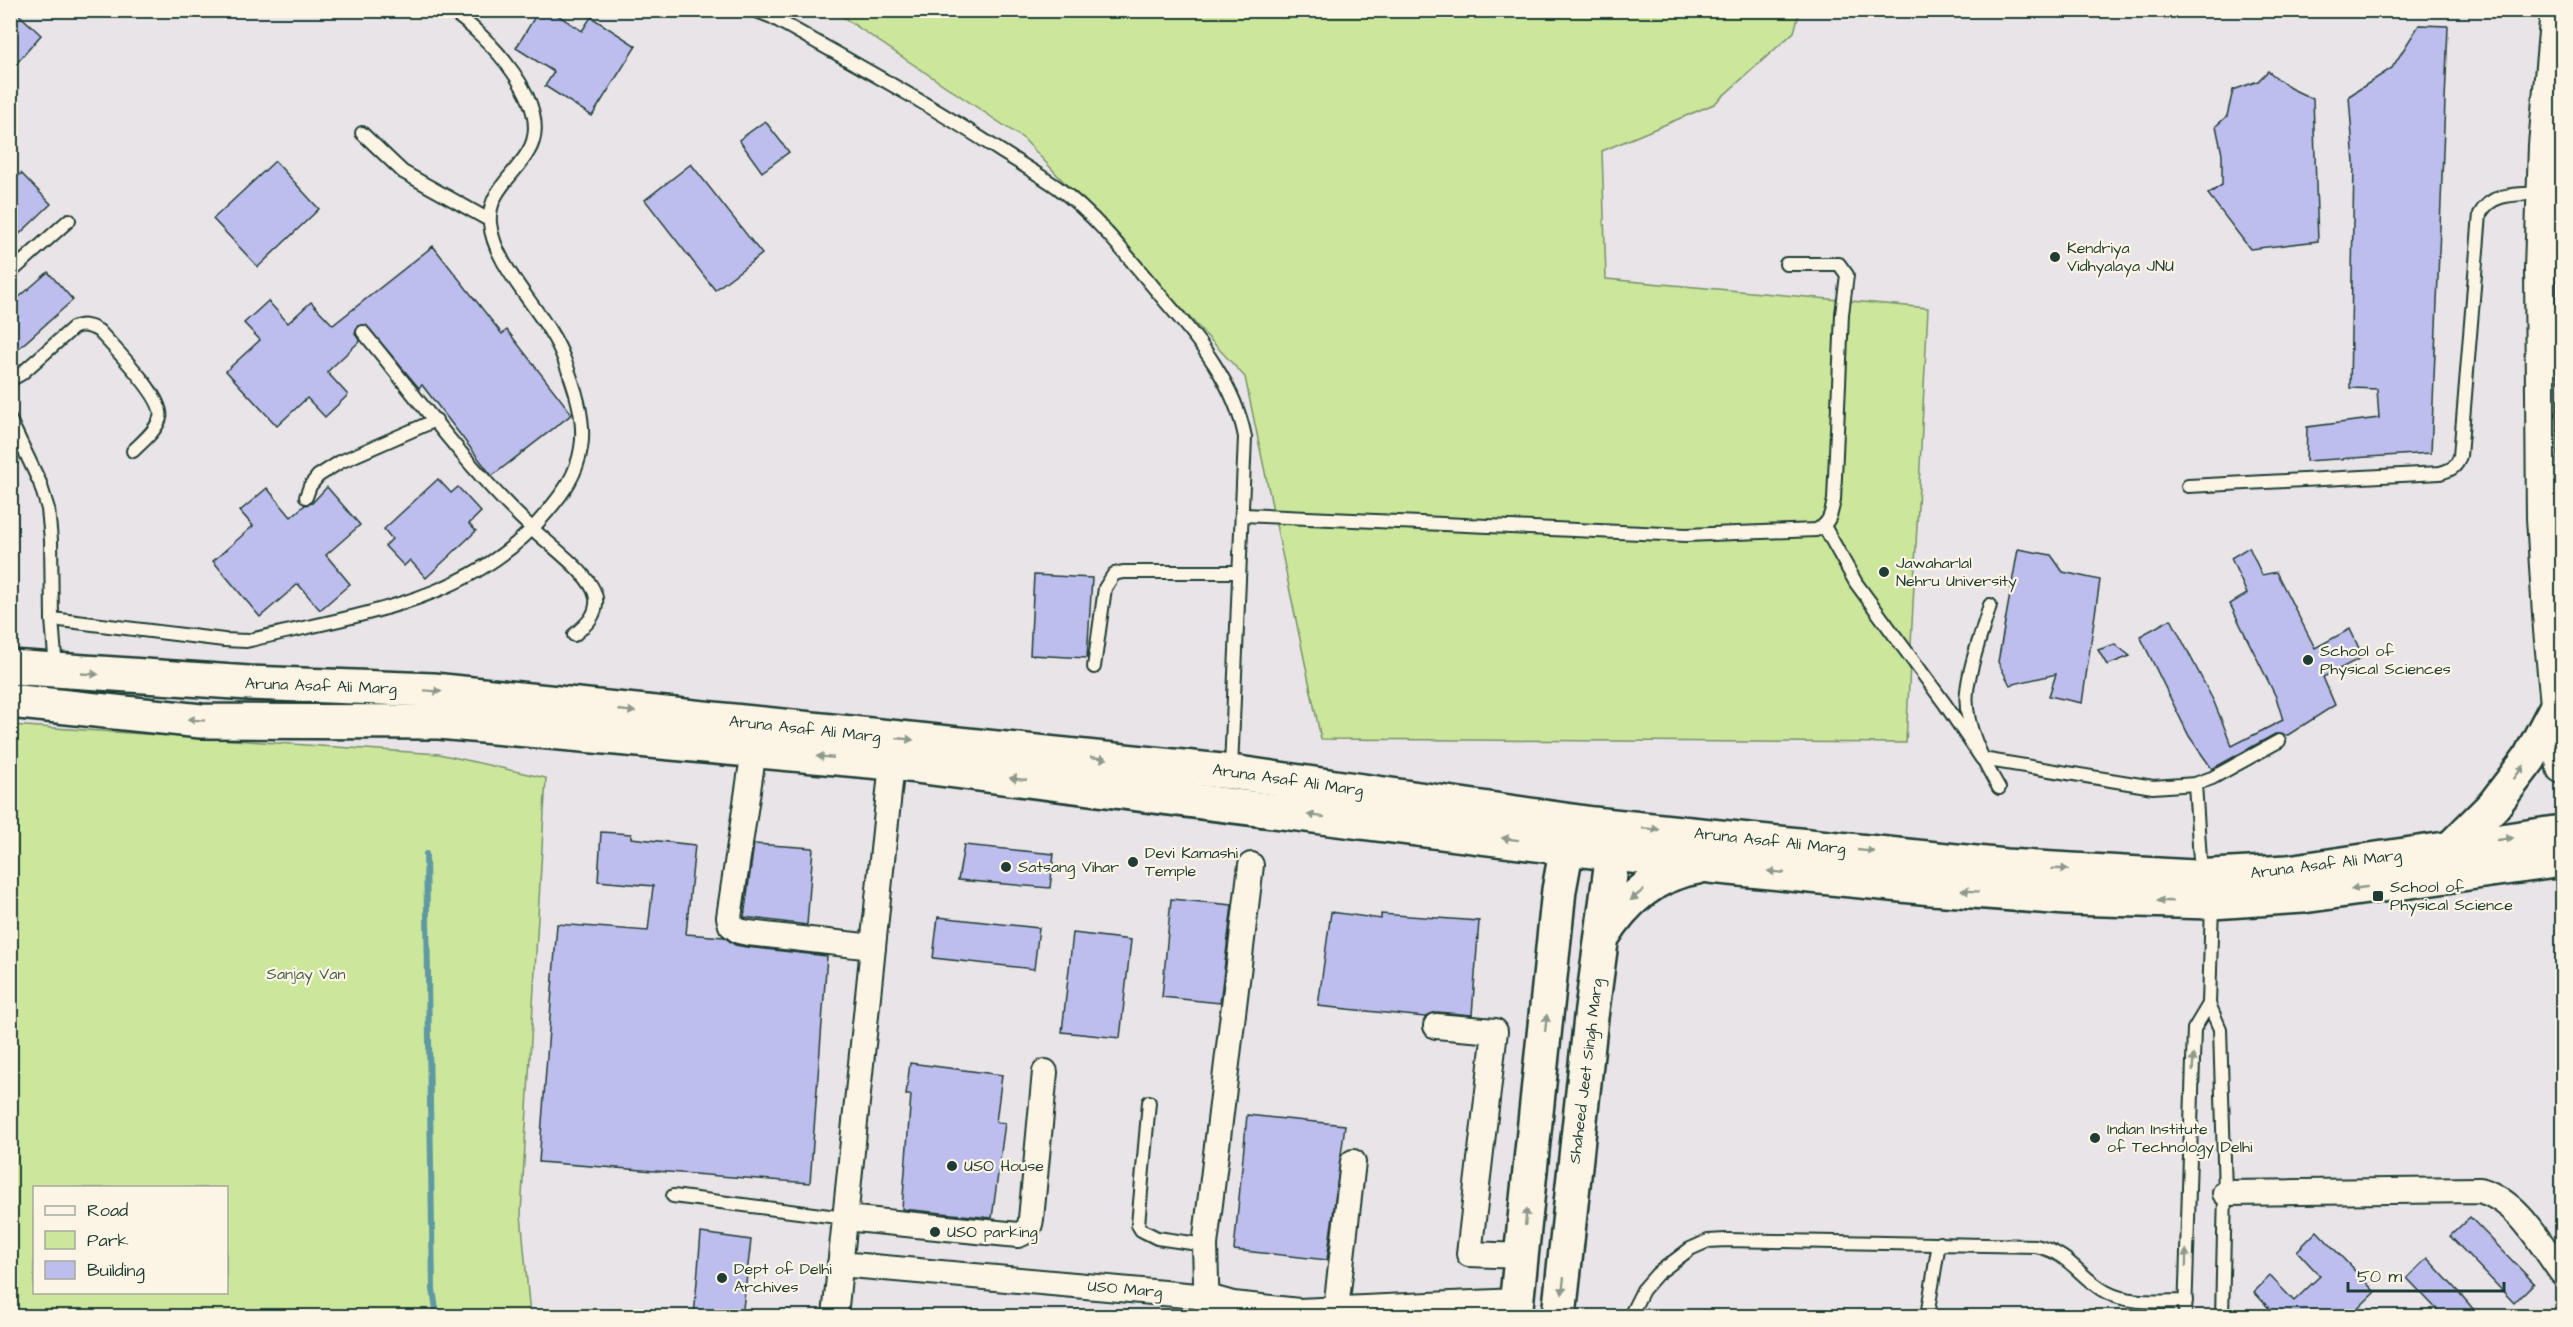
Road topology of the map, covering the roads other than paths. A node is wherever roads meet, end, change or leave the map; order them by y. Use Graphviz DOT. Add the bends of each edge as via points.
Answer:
graph roads {
  1 [pos="450,10"];
  2 [pos="754,10"];
  3 [pos="2558,13"];
  4 [pos="2562,114"];
  5 [pos="362,133"];
  6 [pos="2543,192"];
  7 [pos="69,220"];
  8 [pos="489,220"];
  9 [pos="1786,264"];
  10 [pos="10,273"];
  11 [pos="2559,314"];
  12 [pos="363,332"];
  13 [pos="2549,350"];
  14 [pos="10,380"];
  15 [pos="10,420"];
  16 [pos="436,420"];
  17 [pos="133,451"];
  18 [pos="2188,486"];
  19 [pos="306,497"];
  20 [pos="1243,515"];
  21 [pos="1824,526"];
  22 [pos="532,529"];
  23 [pos="1238,572"];
  24 [pos="2562,600"];
  25 [pos="1990,605"];
  26 [pos="52,619"];
  27 [pos="574,635"];
  28 [pos="10,666"];
  29 [pos="1094,667"];
  30 [pos="56,671"];
  31 [pos="10,701"];
  32 [pos="2557,706"];
  33 [pos="2279,741"];
  34 [pos="754,750"];
  35 [pos="1982,759"];
  36 [pos="892,763"];
  37 [pos="2562,768"];
  38 [pos="1231,772"];
  39 [pos="2195,784"];
  40 [pos="1999,788"];
  41 [pos="1227,805"];
  42 [pos="2562,832"];
  43 [pos="1570,833"];
  44 [pos="1615,839"];
  45 [pos="2452,847"];
  46 [pos="2562,860"];
  47 [pos="1251,865"];
  48 [pos="1710,866"];
  49 [pos="2207,889"];
  50 [pos="1603,936"];
  51 [pos="873,947"];
  52 [pos="2209,1004"];
  53 [pos="1436,1026"];
  54 [pos="1045,1072"];
  55 [pos="1149,1102"];
  56 [pos="1353,1162"];
  57 [pos="2225,1193"];
  58 [pos="674,1196"];
  59 [pos="845,1218"];
  60 [pos="1939,1243"];
  61 [pos="1205,1245"];
  62 [pos="1522,1256"];
  63 [pos="840,1264"];
  64 [pos="2562,1273"];
  65 [pos="2186,1301"];
  66 [pos="1207,1307"];
  67 [pos="1336,1309"];
  68 [pos="1516,1309"];
  69 [pos="835,1317"];
  70 [pos="1559,1317"];
  71 [pos="1630,1317"];
  72 [pos="1927,1317"];
  73 [pos="2185,1317"];
  74 [pos="2222,1317"];
  1 -- 8 [label="lane" via="498,52 526,94 534,116 535,138 528,153 504,180"];
  2 -- 20 [label="lane" via="960,124 1057,187 1114,240 1191,330 1235,401 1245,437"];
  3 -- 6 [label="street"];
  4 -- 11 [label="street"];
  5 -- 8 [label="lane" via="403,172"];
  6 -- 13 [label="street" via="2540,269"];
  6 -- 18 [label="lane" via="2497,197 2480,214 2458,464 2440,473"];
  7 -- 10 [label="lane"];
  8 -- 22 [label="lane" via="492,238 506,265 559,345 582,424 582,446 568,487"];
  9 -- 21 [label="lane" via="1839,264 1847,275 1834,500"];
  11 -- 13 [label="street"];
  12 -- 16 [label="lane"];
  13 -- 24 [label="street"];
  13 -- 32 [label="street" via="2542,518"];
  14 -- 17 [label="lane" via="73,328 93,327 151,391 161,409 155,427"];
  15 -- 26 [label="lane" via="48,509"];
  16 -- 19 [label="lane" via="340,462 318,476"];
  16 -- 22 [label="lane"];
  20 -- 21 [label="lane" via="1686,536 1816,530"];
  20 -- 23 [label="lane"];
  21 -- 35 [label="lane" via="1856,582"];
  22 -- 26 [label="lane" via="493,563 431,595 246,640"];
  22 -- 27 [label="lane" via="583,575 596,597 595,613"];
  23 -- 29 [label="lane" via="1114,574 1105,588"];
  23 -- 38 [label="lane"];
  25 -- 35 [label="lane" via="1966,692"];
  26 -- 30 [label="lane"];
  28 -- 30 [label="main road, Aruna Asaf Ali Marg"];
  30 -- 38 [label="main road, Aruna Asaf Ali Marg, one-way" via="433,690"];
  34 -- 31 [label="main road, Aruna Asaf Ali Marg, one-way" via="439,722 201,721"];
  32 -- 37 [label="street"];
  45 -- 32 [label="main road, one-way" via="2494,805 2529,759"];
  33 -- 39 [label="lane"];
  36 -- 34 [label="main road, Aruna Asaf Ali Marg, one-way"];
  34 -- 51 [label="street" via="729,916 731,924 748,933"];
  35 -- 39 [label="lane" via="2153,787"];
  35 -- 40 [label="lane"];
  41 -- 36 [label="main road, Aruna Asaf Ali Marg, one-way"];
  36 -- 51 [label="street"];
  38 -- 41 [label="street"];
  38 -- 43 [label="main road, Aruna Asaf Ali Marg"];
  39 -- 49 [label="lane"];
  43 -- 41 [label="main road, Aruna Asaf Ali Marg, one-way"];
  45 -- 42 [label="main road, Aruna Asaf Ali Marg, one-way"];
  43 -- 44 [label="main road, Aruna Asaf Ali Marg"];
  62 -- 43 [label="main road, one-way" via="1559,890"];
  44 -- 48 [label="main road, Aruna Asaf Ali Marg"];
  44 -- 49 [label="main road, Aruna Asaf Ali Marg, one-way" via="2005,866"];
  44 -- 50 [label="main road, Shaheed Jeet Singh Marg"];
  45 -- 49 [label="main road, Aruna Asaf Ali Marg" via="2288,872"];
  46 -- 49 [label="main road, Aruna Asaf Ali Marg, one-way" via="2303,896"];
  47 -- 61 [label="street"];
  49 -- 48 [label="main road, Aruna Asaf Ali Marg, one-way" via="2067,898"];
  48 -- 50 [label="main road, one-way" via="1677,873 1647,887 1622,909"];
  49 -- 52 [label="lane"];
  50 -- 70 [label="main road, Shaheed Jeet Singh Marg, one-way"];
  51 -- 59 [label="street"];
  52 -- 57 [label="lane" via="2220,1029"];
  65 -- 52 [label="lane, one-way" via="2194,1029"];
  53 -- 62 [label="street" via="1495,1031 1469,1254"];
  54 -- 59 [label="street" via="1031,1219 1025,1232 1018,1235"];
  55 -- 61 [label="lane" via="1138,1225 1148,1235"];
  56 -- 67 [label="street"];
  57 -- 64 [label="street" via="2480,1190 2495,1195 2519,1215"];
  57 -- 74 [label="lane"];
  58 -- 59 [label="lane"];
  59 -- 63 [label="street"];
  60 -- 65 [label="lane" via="2043,1248 2063,1256 2105,1292 2120,1298"];
  60 -- 71 [label="lane" via="1708,1241 1690,1249 1657,1274 1643,1290"];
  60 -- 72 [label="lane"];
  61 -- 66 [label="street"];
  62 -- 68 [label="main road"];
  63 -- 66 [label="street, USO Marg"];
  63 -- 69 [label="street"];
  65 -- 73 [label="lane"];
  66 -- 67 [label="street, USO Marg" via="1233,1304 1299,1311"];
  67 -- 68 [label="street, USO Marg"];
}
